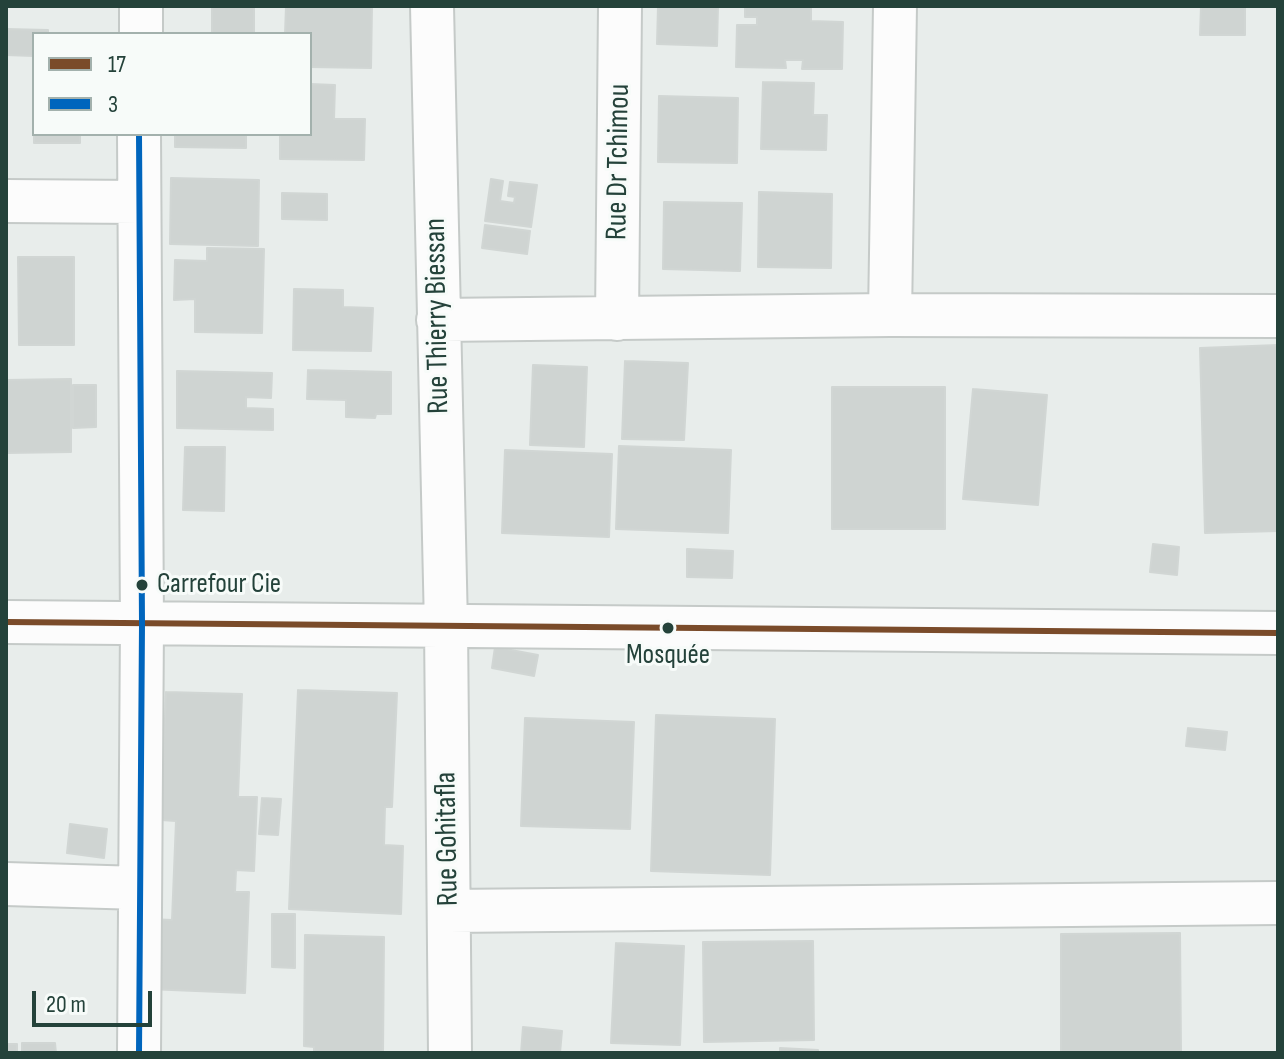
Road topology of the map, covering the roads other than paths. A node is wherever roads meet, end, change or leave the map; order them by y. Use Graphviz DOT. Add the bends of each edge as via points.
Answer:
graph roads {
  1 [pos="141,6"];
  2 [pos="432,6"];
  3 [pos="620,6"];
  4 [pos="895,6"];
  5 [pos="141,32"];
  6 [pos="139,136"];
  7 [pos="6,201"];
  8 [pos="139,202"];
  9 [pos="890,315"];
  10 [pos="1278,316"];
  11 [pos="617,319"];
  12 [pos="438,320"];
  13 [pos="6,622"];
  14 [pos="142,624"];
  15 [pos="446,626"];
  16 [pos="1278,633"];
  17 [pos="6,884"];
  18 [pos="140,888"];
  19 [pos="1278,903"];
  20 [pos="449,911"];
  21 [pos="139,1053"];
  22 [pos="450,1053"];
  1 -- 5 [label="street"];
  2 -- 12 [label="street, Rue Thierry Biessan"];
  3 -- 11 [label="street, Rue Dr Tchimou"];
  4 -- 9 [label="street"];
  6 -- 8 [label="street"];
  7 -- 8 [label="street"];
  8 -- 14 [label="street"];
  9 -- 10 [label="street"];
  9 -- 11 [label="street"];
  11 -- 12 [label="street"];
  12 -- 15 [label="street, Rue Thierry Biessan"];
  13 -- 14 [label="street"];
  14 -- 15 [label="street"];
  14 -- 18 [label="street"];
  15 -- 16 [label="street"];
  15 -- 20 [label="street, Rue Gohitafla"];
  17 -- 18 [label="street"];
  18 -- 21 [label="street"];
  19 -- 20 [label="street"];
  20 -- 22 [label="street, Rue Gohitafla"];
}
